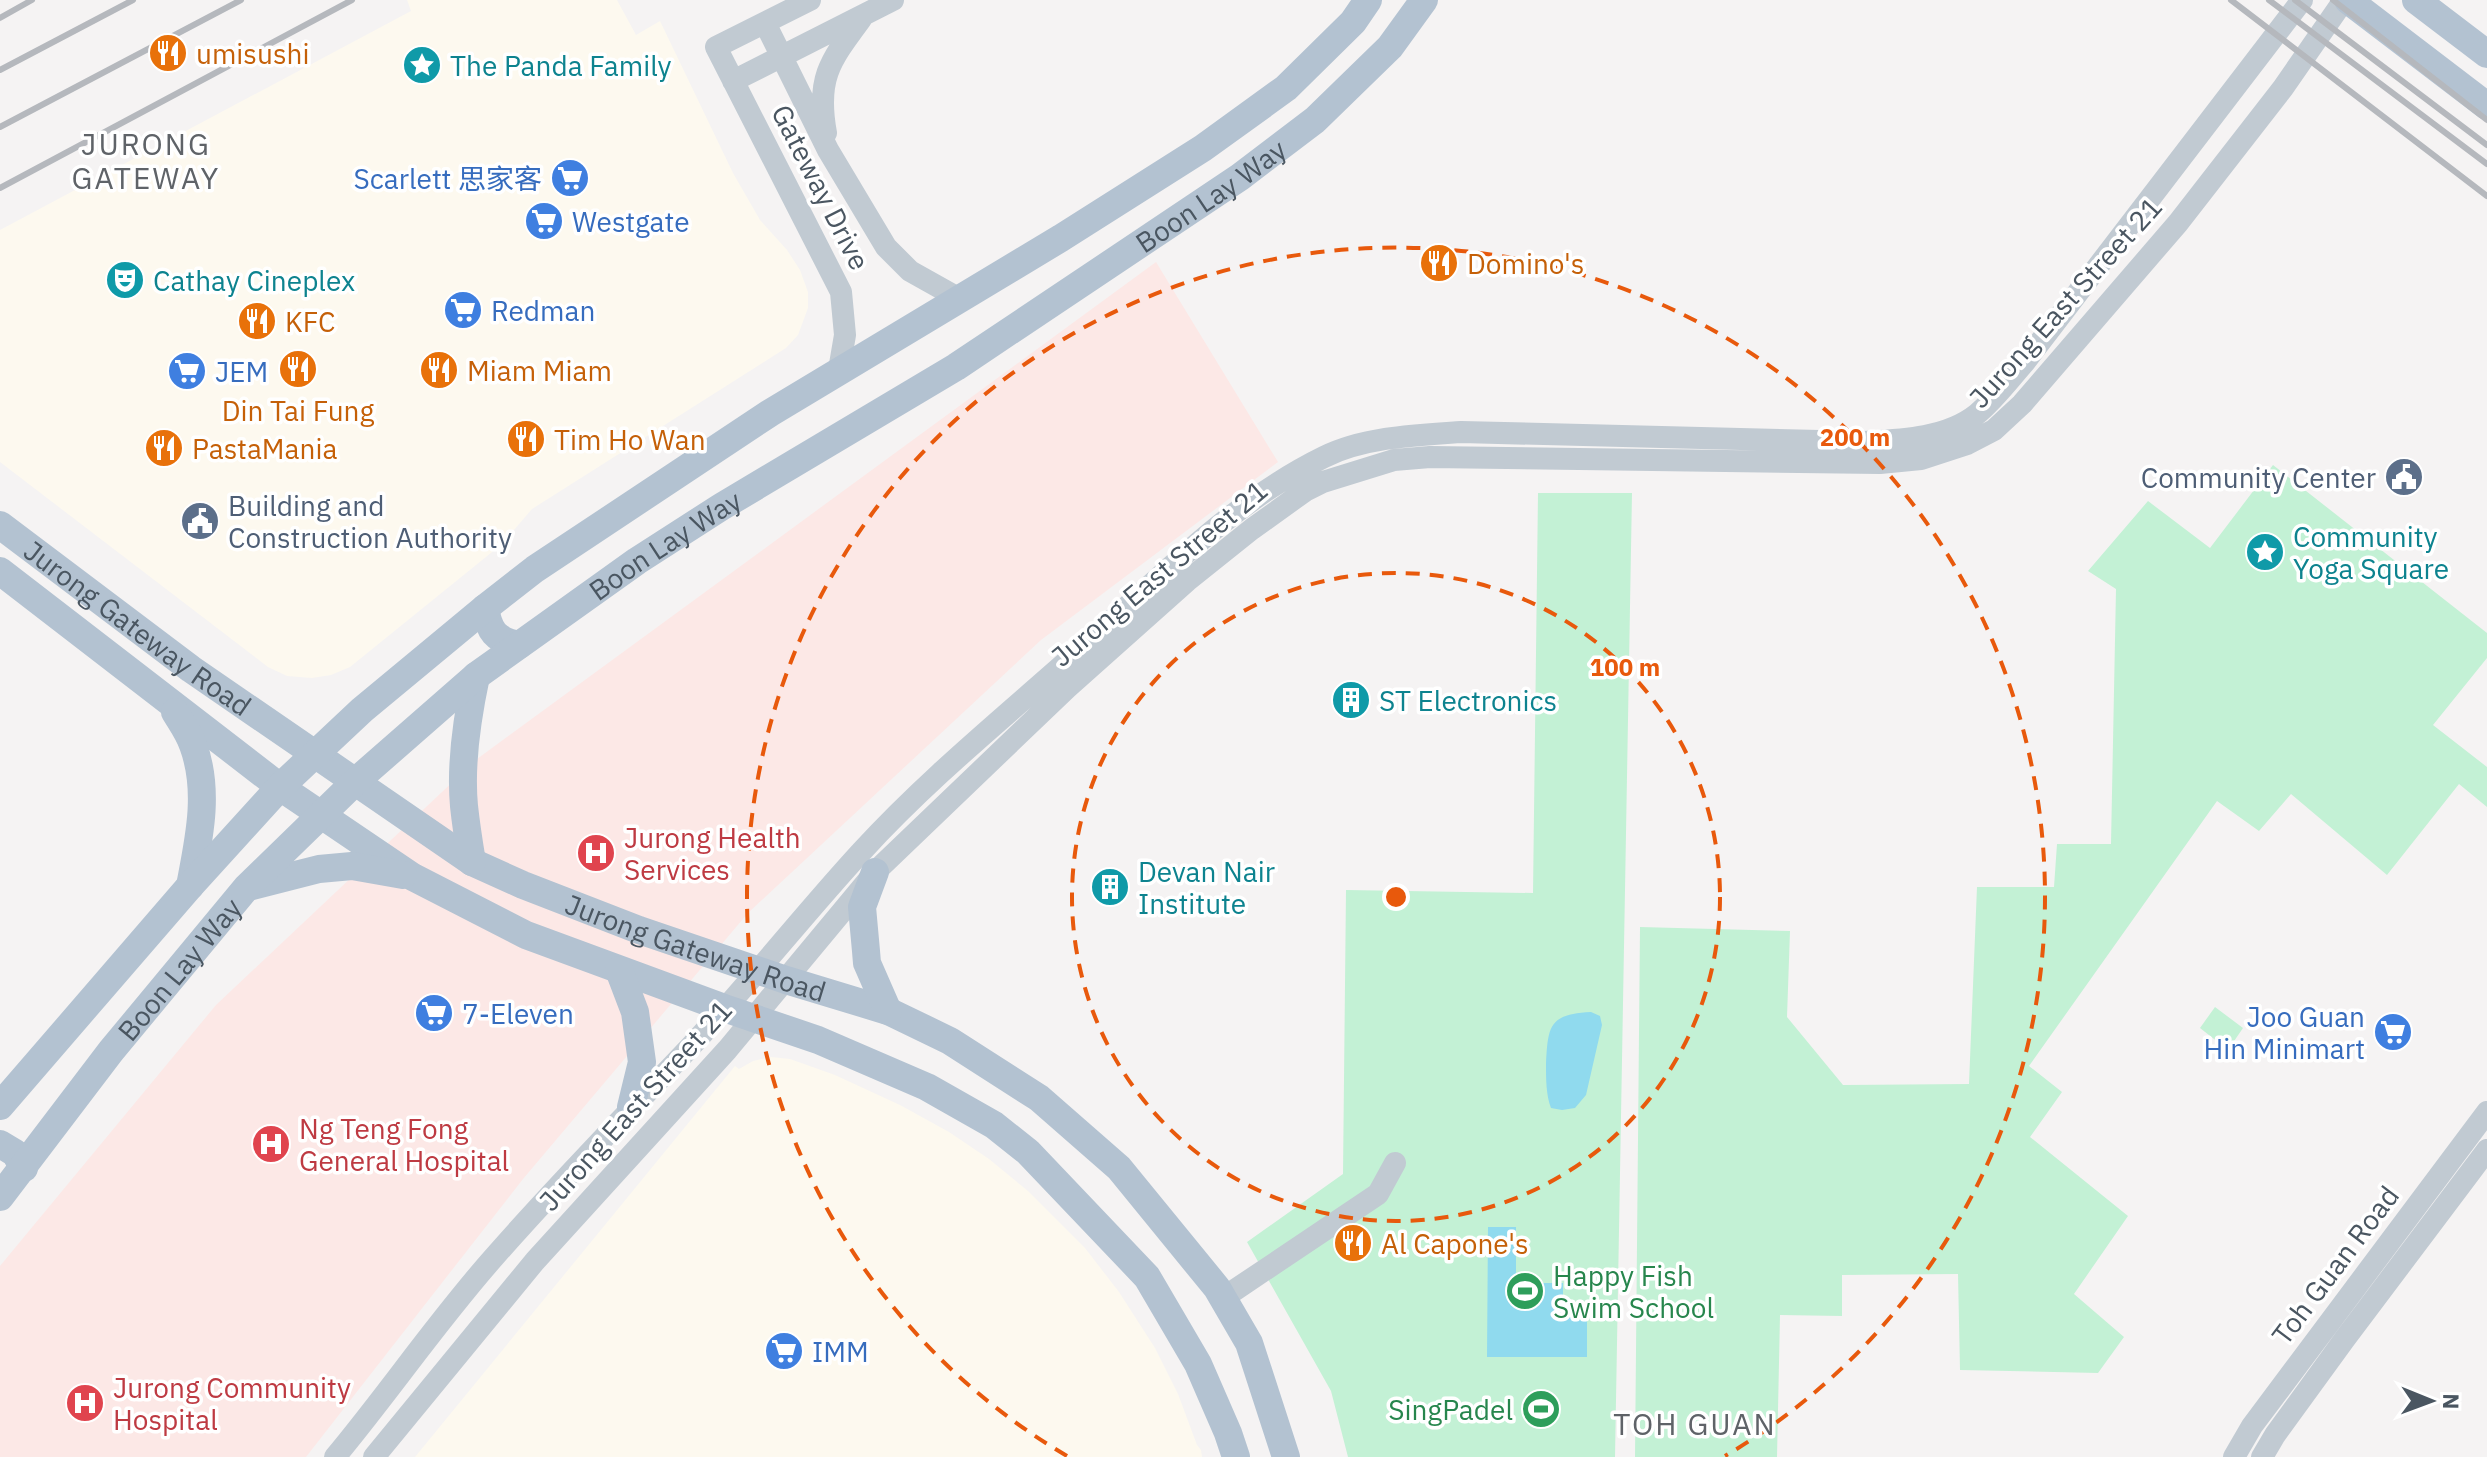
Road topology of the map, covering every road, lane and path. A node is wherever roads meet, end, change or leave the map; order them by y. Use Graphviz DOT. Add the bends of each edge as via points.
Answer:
graph roads {
  1 [pos="810,0"];
  2 [pos="893,0"];
  3 [pos="1368,0"];
  4 [pos="1424,0"];
  5 [pos="2302,0"];
  6 [pos="2346,0"];
  7 [pos="2416,0"];
  8 [pos="864,15"];
  9 [pos="765,23"];
  10 [pos="2487,54"];
  11 [pos="780,57"];
  12 [pos="733,81"];
  13 [pos="2487,106"];
  14 [pos="828,150"];
  15 [pos="960,299"];
  16 [pos="839,370"];
  17 [pos="0,525"];
  18 [pos="0,571"];
  19 [pos="485,608"];
  20 [pos="519,645"];
  21 [pos="476,676"];
  22 [pos="169,701"];
  23 [pos="314,754"];
  24 [pos="356,781"];
  25 [pos="280,787"];
  26 [pos="321,814"];
  27 [pos="472,862"];
  28 [pos="875,872"];
  29 [pos="413,877"];
  30 [pos="190,886"];
  31 [pos="247,887"];
  32 [pos="619,970"];
  33 [pos="757,971"];
  34 [pos="786,980"];
  35 [pos="724,1008"];
  36 [pos="888,1011"];
  37 [pos="754,1018"];
  38 [pos="0,1106"];
  39 [pos="631,1107"];
  40 [pos="2487,1112"];
  41 [pos="0,1144"];
  42 [pos="2487,1150"];
  43 [pos="1386,1163"];
  44 [pos="24,1168"];
  45 [pos="0,1197"];
  46 [pos="1220,1293"];
  47 [pos="335,1457"];
  48 [pos="374,1457"];
  49 [pos="1236,1457"];
  50 [pos="1286,1457"];
  51 [pos="2234,1457"];
  52 [pos="2262,1457"];
  1 -- 9 [label="street, Gateway Drive"];
  2 -- 8 [label="street"];
  3 -- 15 [label="main road, Boon Lay Way" via="1353,22 1286,88 1203,148"];
  4 -- 20 [label="main road, Boon Lay Way" via="1390,47 1315,120 1240,177 956,367 637,561"];
  5 -- 33 [label="street, Jurong East Street 21" via="2024,363 1968,420 1899,440 1461,432 1389,438 1329,454 1216,527 991,727 864,849"];
  6 -- 13 [label="main road"];
  6 -- 28 [label="street, Jurong East Street 21" via="2178,223 1994,430 1921,459 1880,463 1430,457 1394,460 1323,482 1272,514 1187,581"];
  7 -- 10 [label="main road"];
  8 -- 11 [label="street"];
  8 -- 14 [label="street" via="833,57 823,86"];
  9 -- 11 [label="street, Gateway Drive"];
  9 -- 12 [label="street, Gateway Drive" via="716,47"];
  11 -- 12 [label="street"];
  11 -- 14 [label="street, Gateway Drive"];
  12 -- 16 [label="street, Gateway Drive" via="841,292 845,335"];
  14 -- 15 [label="street, Gateway Drive" via="886,247 910,271"];
  15 -- 16 [label="main road, Boon Lay Way"];
  16 -- 19 [label="main road, Boon Lay Way" via="535,569"];
  17 -- 23 [label="main road, Jurong Gateway Road"];
  18 -- 22 [label="main road, Jurong Gateway Road"];
  19 -- 20 [label="main road" via="494,634"];
  19 -- 23 [label="main road, Boon Lay Way"];
  20 -- 21 [label="main road, Boon Lay Way"];
  21 -- 24 [label="main road, Boon Lay Way"];
  21 -- 27 [label="main road" via="464,763"];
  22 -- 25 [label="main road, Jurong Gateway Road"];
  22 -- 30 [label="main road" via="193,742 201,775 201,827"];
  23 -- 24 [label="main road, Jurong Gateway Road"];
  23 -- 25 [label="main road, Boon Lay Way"];
  24 -- 26 [label="main road, Boon Lay Way"];
  24 -- 27 [label="main road, Jurong Gateway Road"];
  25 -- 26 [label="main road, Jurong Gateway Road"];
  25 -- 30 [label="main road, Boon Lay Way"];
  26 -- 29 [label="main road, Jurong Gateway Road"];
  26 -- 31 [label="main road, Boon Lay Way"];
  27 -- 33 [label="main road, Jurong Gateway Road"];
  28 -- 34 [label="street, Jurong East Street 21"];
  28 -- 36 [label="main road" via="862,907 867,963"];
  29 -- 31 [label="main road" via="352,866"];
  29 -- 32 [label="main road, Jurong Gateway Road" via="526,935"];
  30 -- 38 [label="main road, Boon Lay Way"];
  31 -- 44 [label="main road, Boon Lay Way" via="111,1051"];
  32 -- 35 [label="main road, Jurong Gateway Road"];
  32 -- 39 [label="main road" via="635,1012 642,1062"];
  33 -- 34 [label="main road, Jurong Gateway Road"];
  33 -- 35 [label="street, Jurong East Street 21"];
  34 -- 36 [label="main road, Jurong Gateway Road"];
  34 -- 37 [label="street, Jurong East Street 21"];
  35 -- 37 [label="main road, Jurong Gateway Road"];
  35 -- 39 [label="street, Jurong East Street 21"];
  36 -- 46 [label="main road, Jurong Gateway Road" via="950,1041 1039,1098 1119,1168"];
  37 -- 48 [label="street, Jurong East Street 21" via="541,1254"];
  37 -- 49 [label="main road, Jurong Gateway Road" via="927,1087 994,1125 1028,1152 1147,1277 1198,1364"];
  39 -- 47 [label="street, Jurong East Street 21" via="494,1256"];
  40 -- 51 [label="street, Toh Guan Road"];
  41 -- 44 [label="main road" via="15,1153"];
  42 -- 52 [label="street, Toh Guan Road"];
  43 -- 46 [label="street" via="1372,1181"];
  44 -- 45 [label="main road, Boon Lay Way"];
  46 -- 50 [label="main road, Jurong Gateway Road" via="1249,1343"];
}
